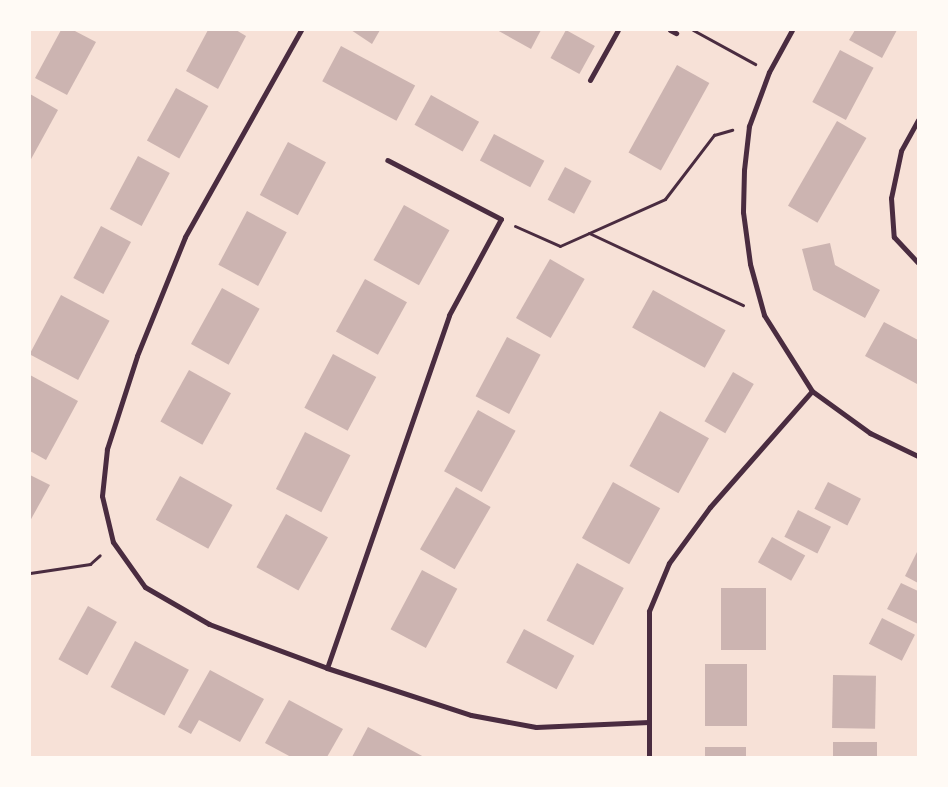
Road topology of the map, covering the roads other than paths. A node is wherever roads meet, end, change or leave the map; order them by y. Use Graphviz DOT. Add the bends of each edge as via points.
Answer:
graph roads {
  1 [pos="301,30"];
  2 [pos="618,30"];
  3 [pos="670,30"];
  4 [pos="792,30"];
  5 [pos="676,33"];
  6 [pos="590,80"];
  7 [pos="918,120"];
  8 [pos="387,160"];
  9 [pos="918,263"];
  10 [pos="812,391"];
  11 [pos="918,456"];
  12 [pos="327,668"];
  13 [pos="649,722"];
  14 [pos="649,757"];
  1 -- 12 [label="street" via="186,237 136,356 107,449 102,496 113,542 145,587 209,624"];
  2 -- 6 [label="street"];
  3 -- 5 [label="street"];
  4 -- 10 [label="street" via="769,72 749,126 743,212 750,264 764,315"];
  7 -- 9 [label="street" via="901,151 891,198 894,237"];
  8 -- 12 [label="street" via="501,219 449,315"];
  10 -- 11 [label="street" via="870,433"];
  10 -- 13 [label="street" via="710,507 670,563 649,611"];
  12 -- 13 [label="street" via="470,715 536,727"];
  13 -- 14 [label="street"];
}
